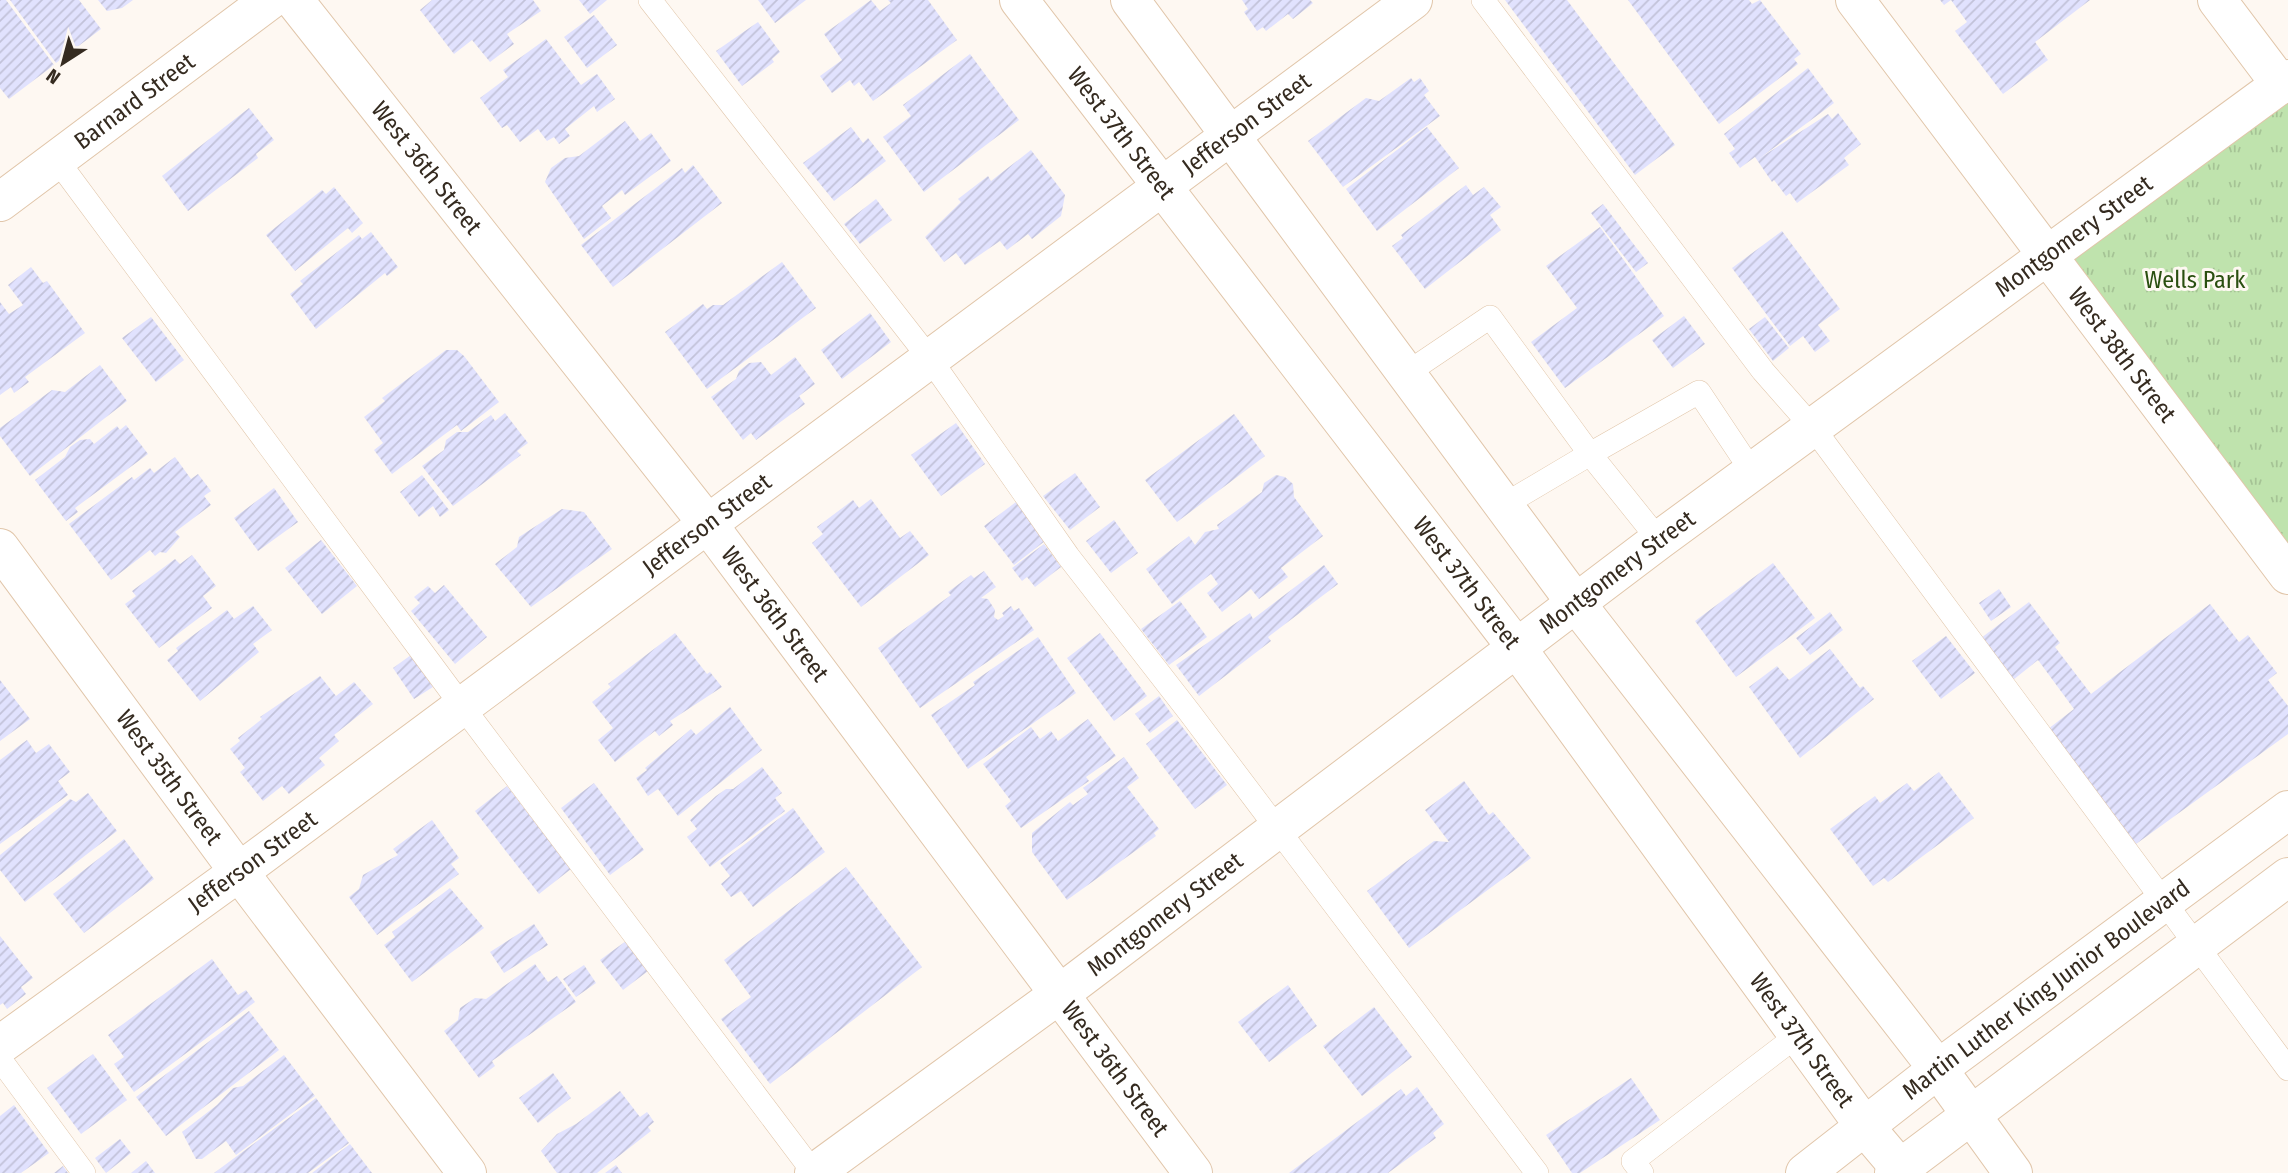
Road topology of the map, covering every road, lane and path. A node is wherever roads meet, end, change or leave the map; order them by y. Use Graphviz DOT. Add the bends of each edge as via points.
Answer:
graph roads {
  1 [pos="270,0"];
  2 [pos="294,0"];
  3 [pos="650,0"];
  4 [pos="1019,0"];
  5 [pos="1130,0"];
  6 [pos="1413,0"];
  7 [pos="1483,0"];
  8 [pos="1855,0"];
  9 [pos="2217,0"];
  10 [pos="2284,82"];
  11 [pos="1231,136"];
  12 [pos="57,160"];
  13 [pos="1161,188"];
  14 [pos="0,202"];
  15 [pos="2048,258"];
  16 [pos="930,359"];
  17 [pos="1407,373"];
  18 [pos="1814,429"];
  19 [pos="1590,454"];
  20 [pos="1753,473"];
  21 [pos="1504,505"];
  22 [pos="707,523"];
  23 [pos="1659,540"];
  24 [pos="0,548"];
  25 [pos="2288,575"];
  26 [pos="1575,602"];
  27 [pos="1516,647"];
  28 [pos="462,706"];
  29 [pos="2288,810"];
  30 [pos="1276,828"];
  31 [pos="239,872"];
  32 [pos="2288,877"];
  33 [pos="2165,901"];
  34 [pos="2196,944"];
  35 [pos="1061,993"];
  36 [pos="1798,1035"];
  37 [pos="0,1045"];
  38 [pos="0,1059"];
  39 [pos="1938,1069"];
  40 [pos="2288,1069"];
  41 [pos="1970,1114"];
  42 [pos="1865,1126"];
  43 [pos="1899,1171"];
  44 [pos="84,1173"];
  45 [pos="467,1173"];
  46 [pos="814,1173"];
  47 [pos="1193,1173"];
  48 [pos="1538,1173"];
  49 [pos="1642,1173"];
  50 [pos="1805,1173"];
  51 [pos="2013,1173"];
  1 -- 12 [label="main road, Barnard Street"];
  2 -- 22 [label="main road, West 36th Street"];
  3 -- 16 [label="lane"];
  4 -- 13 [label="main road, West 37th Street"];
  5 -- 11 [label="main road"];
  6 -- 11 [label="main road, Jefferson Street"];
  7 -- 18 [label="lane" via="1763,371"];
  8 -- 15 [label="main road, West 38th Street"];
  9 -- 10 [label="main road"];
  10 -- 15 [label="main road, Montgomery Street"];
  11 -- 13 [label="main road, Jefferson Street"];
  11 -- 17 [label="main road"];
  12 -- 14 [label="main road, Barnard Street"];
  12 -- 28 [label="lane"];
  13 -- 16 [label="main road, Jefferson Street"];
  13 -- 27 [label="main road, West 37th Street"];
  15 -- 18 [label="main road, Montgomery Street"];
  15 -- 25 [label="main road, West 38th Street"];
  16 -- 22 [label="main road, Jefferson Street"];
  16 -- 30 [label="lane" via="1068,556"];
  17 -- 19 [label="lane" via="1490,317"];
  17 -- 21 [label="main road"];
  18 -- 20 [label="main road, Montgomery Street"];
  18 -- 33 [label="lane"];
  19 -- 20 [label="lane" via="1699,392"];
  19 -- 21 [label="lane"];
  19 -- 23 [label="lane"];
  20 -- 23 [label="main road, Montgomery Street"];
  21 -- 26 [label="main road"];
  22 -- 28 [label="main road, Jefferson Street"];
  22 -- 35 [label="main road, West 36th Street"];
  23 -- 26 [label="main road, Montgomery Street"];
  24 -- 31 [label="main road, West 35th Street"];
  26 -- 27 [label="main road, Montgomery Street"];
  26 -- 39 [label="main road"];
  27 -- 30 [label="main road, Montgomery Street"];
  27 -- 36 [label="main road, West 37th Street"];
  28 -- 31 [label="main road, Jefferson Street"];
  28 -- 46 [label="lane"];
  29 -- 33 [label="main road, Martin Luther King Junior Boulevard"];
  30 -- 35 [label="main road, Montgomery Street"];
  30 -- 48 [label="lane"];
  31 -- 37 [label="main road, Jefferson Street"];
  31 -- 45 [label="main road, West 35th Street"];
  32 -- 34 [label="main road"];
  33 -- 34 [label="lane"];
  33 -- 39 [label="main road, Martin Luther King Junior Boulevard"];
  34 -- 40 [label="lane"];
  34 -- 41 [label="main road"];
  35 -- 46 [label="main road, Montgomery Street"];
  35 -- 47 [label="main road, West 36th Street"];
  36 -- 42 [label="main road, West 37th Street"];
  36 -- 49 [label="lane" via="1633,1161"];
  38 -- 44 [label="lane"];
  39 -- 41 [label="main road"];
  39 -- 42 [label="main road, Martin Luther King Junior Boulevard"];
  41 -- 43 [label="main road"];
  41 -- 51 [label="main road"];
  42 -- 43 [label="main road, West 37th Street"];
  42 -- 50 [label="main road, Martin Luther King Junior Boulevard"];
}
